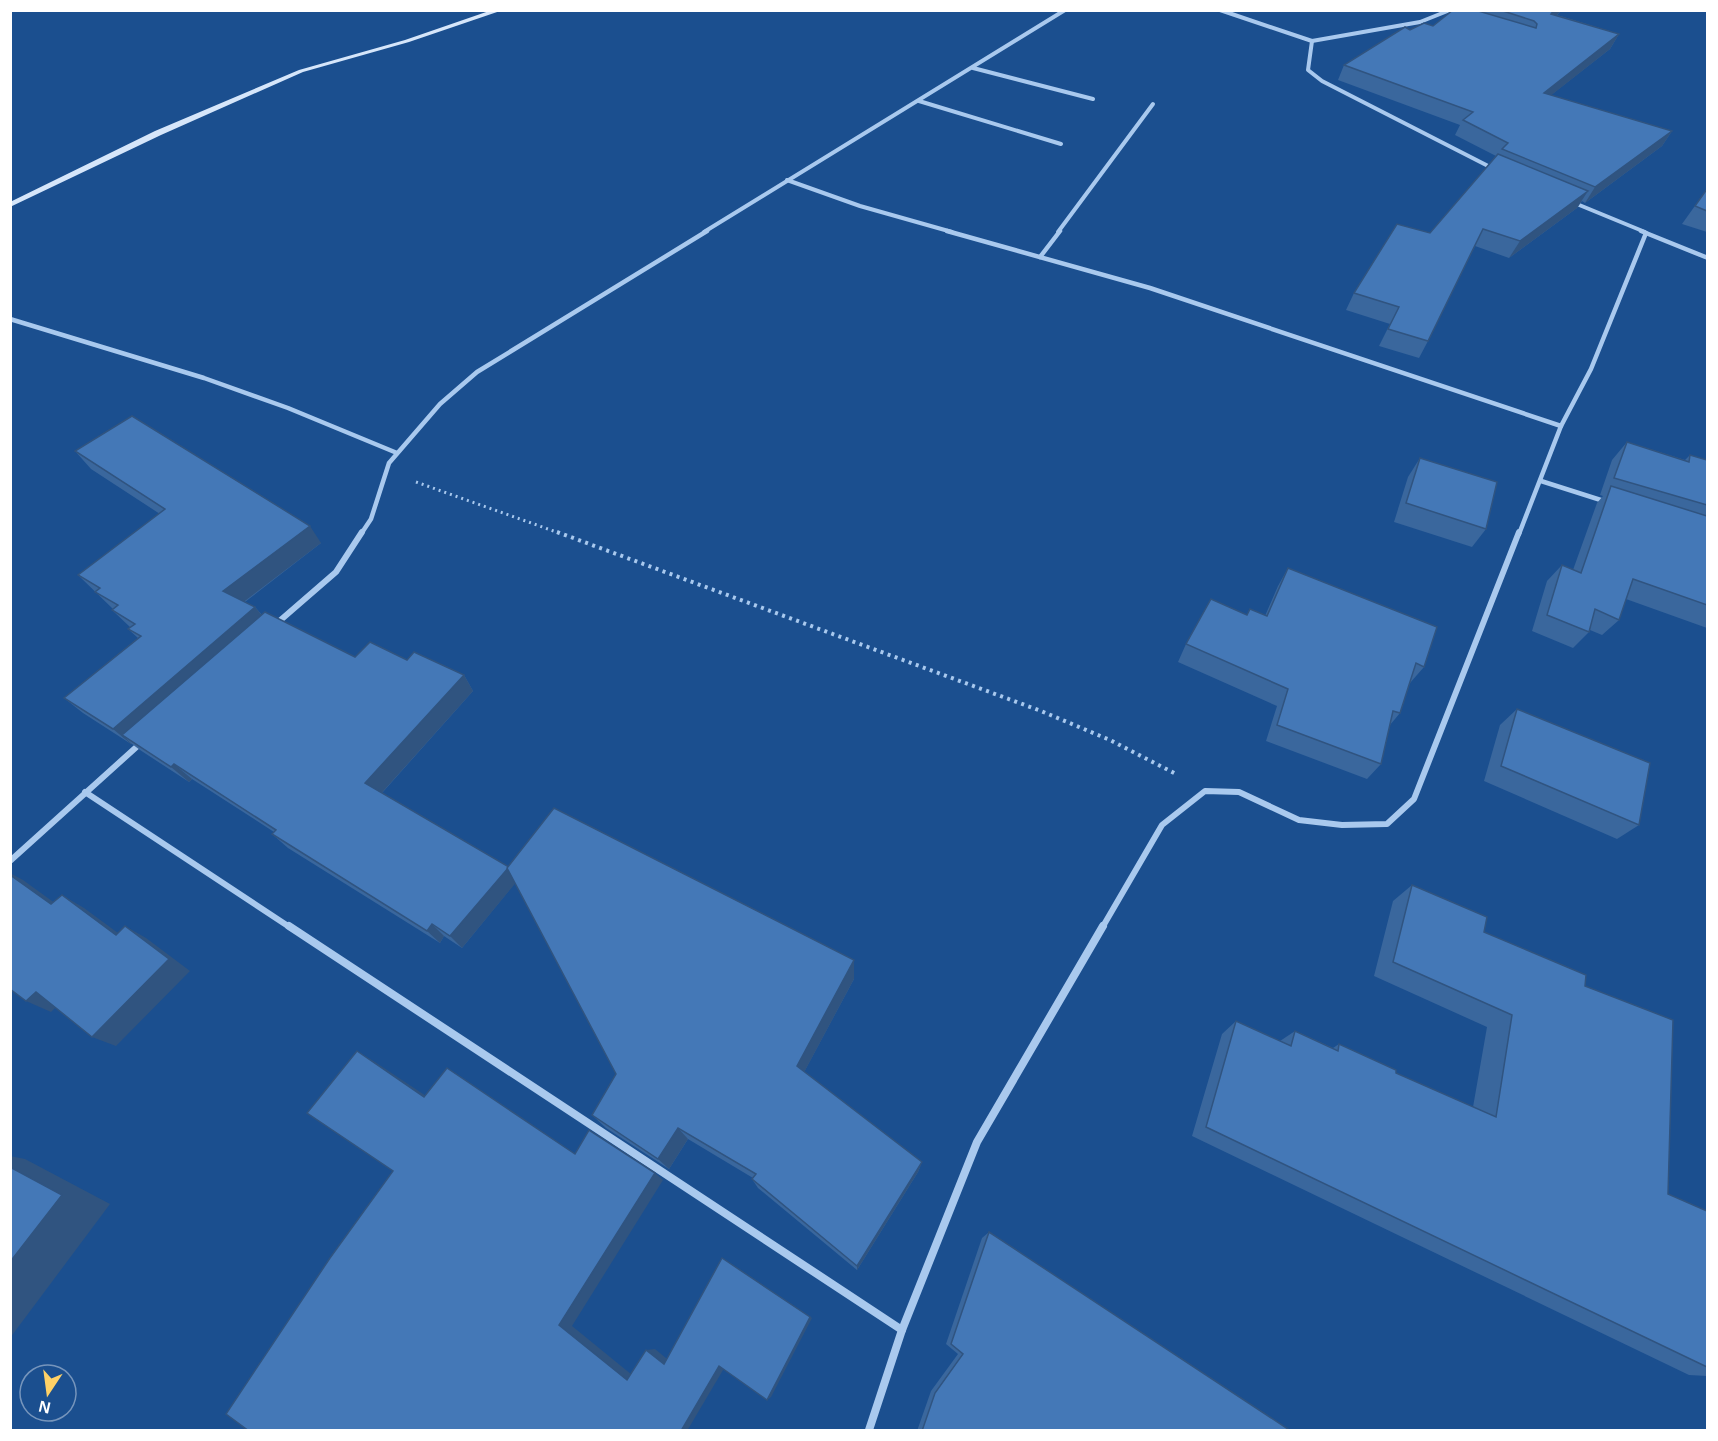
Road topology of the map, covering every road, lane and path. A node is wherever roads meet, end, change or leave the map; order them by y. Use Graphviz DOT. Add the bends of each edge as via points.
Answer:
graph roads {
  1 [pos="500,10"];
  2 [pos="1065,10"];
  3 [pos="1220,10"];
  4 [pos="1450,10"];
  5 [pos="1312,41"];
  6 [pos="973,68"];
  7 [pos="1093,99"];
  8 [pos="919,100"];
  9 [pos="1153,104"];
  10 [pos="1061,144"];
  11 [pos="1504,174"];
  12 [pos="787,180"];
  13 [pos="1569,201"];
  14 [pos="10,205"];
  15 [pos="1646,233"];
  16 [pos="1040,257"];
  17 [pos="1707,258"];
  18 [pos="10,319"];
  19 [pos="1562,426"];
  20 [pos="397,453"];
  21 [pos="386,472"];
  22 [pos="1541,481"];
  23 [pos="1619,506"];
  24 [pos="273,627"];
  25 [pos="147,737"];
  26 [pos="1205,791"];
  27 [pos="84,792"];
  28 [pos="10,861"];
  29 [pos="902,1330"];
  30 [pos="869,1431"];
  1 -- 14 [label="street" via="301,71 158,133"];
  2 -- 6 [label="street"];
  3 -- 5 [label="street"];
  4 -- 5 [label="street" via="1426,20"];
  5 -- 11 [label="street" via="1308,70 1322,81"];
  6 -- 7 [label="street"];
  6 -- 8 [label="street"];
  8 -- 10 [label="street"];
  8 -- 12 [label="street"];
  9 -- 16 [label="street"];
  12 -- 16 [label="street" via="860,206"];
  12 -- 20 [label="street" via="477,372 440,404"];
  13 -- 15 [label="street"];
  15 -- 17 [label="street"];
  15 -- 19 [label="street" via="1591,369"];
  16 -- 19 [label="street" via="1150,288"];
  18 -- 20 [label="street" via="204,378"];
  19 -- 22 [label="street"];
  20 -- 21 [label="street"];
  21 -- 24 [label="street" via="371,519 336,572"];
  21 -- 26 [label="path" via="652,564 1058,719 1131,748"];
  22 -- 23 [label="street"];
  22 -- 26 [label="street" via="1414,800 1387,824 1342,825 1299,820 1239,792"];
  25 -- 27 [label="street"];
  26 -- 29 [label="street" via="1162,825 977,1142"];
  27 -- 28 [label="street"];
  27 -- 29 [label="street"];
  29 -- 30 [label="street"];
}
